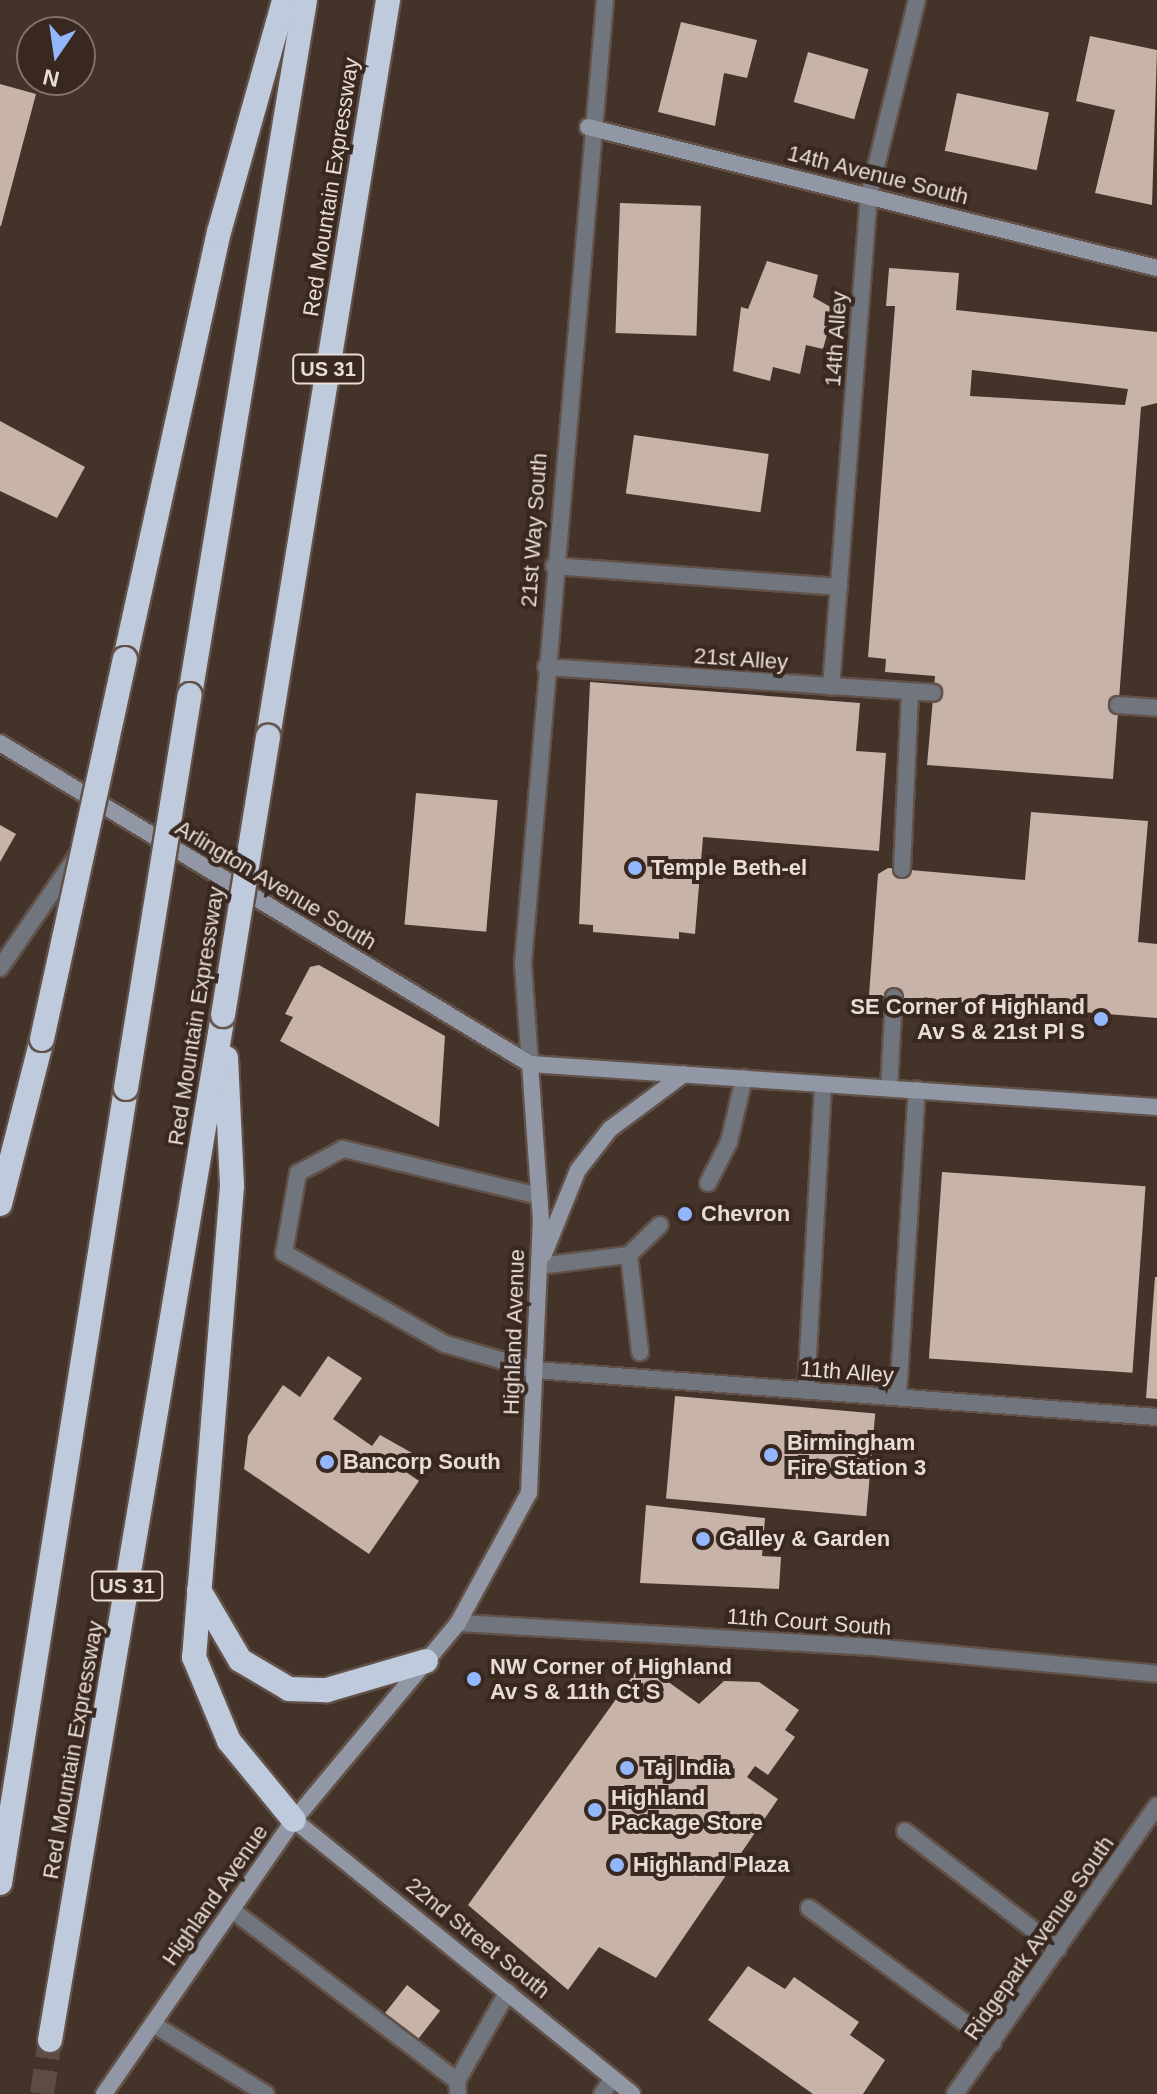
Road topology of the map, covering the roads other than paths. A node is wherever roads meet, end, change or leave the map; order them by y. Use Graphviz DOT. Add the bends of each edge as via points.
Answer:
graph roads {
  1 [pos="284,0"];
  2 [pos="305,0"];
  3 [pos="388,0"];
  4 [pos="605,0"];
  5 [pos="917,0"];
  6 [pos="588,127"];
  7 [pos="869,195"];
  8 [pos="1157,268"];
  9 [pos="554,566"];
  10 [pos="839,587"];
  11 [pos="546,667"];
  12 [pos="831,687"];
  13 [pos="910,691"];
  14 [pos="933,693"];
  15 [pos="1118,705"];
  16 [pos="1157,708"];
  17 [pos="0,743"];
  18 [pos="103,806"];
  19 [pos="902,869"];
  20 [pos="0,968"];
  21 [pos="894,997"];
  22 [pos="223,1015"];
  23 [pos="530,1064"];
  24 [pos="684,1074"];
  25 [pos="744,1078"];
  26 [pos="823,1084"];
  27 [pos="889,1088"];
  28 [pos="917,1090"];
  29 [pos="1157,1107"];
  30 [pos="708,1183"];
  31 [pos="539,1196"];
  32 [pos="0,1204"];
  33 [pos="660,1225"];
  34 [pos="629,1255"];
  35 [pos="539,1266"];
  36 [pos="640,1352"];
  37 [pos="535,1370"];
  38 [pos="806,1391"];
  39 [pos="898,1397"];
  40 [pos="1157,1417"];
  41 [pos="198,1588"];
  42 [pos="458,1623"];
  43 [pos="426,1661"];
  44 [pos="1157,1674"];
  45 [pos="1157,1806"];
  46 [pos="294,1820"];
  47 [pos="905,1831"];
  48 [pos="0,1883"];
  49 [pos="809,1908"];
  50 [pos="232,1910"];
  51 [pos="1058,1949"];
  52 [pos="508,1991"];
  53 [pos="153,2024"];
  54 [pos="50,2040"];
  55 [pos="993,2043"];
  56 [pos="613,2078"];
  57 [pos="458,2087"];
  58 [pos="104,2094"];
  59 [pos="266,2094"];
  60 [pos="602,2094"];
  61 [pos="632,2094"];
  62 [pos="955,2094"];
  1 -- 32 [label="highway, bridge" via="219,232 42,1039"];
  2 -- 48 [label="highway, bridge"];
  3 -- 22 [label="highway, Red Mountain Expressway / US 31, bridge"];
  4 -- 6 [label="street, 21st Way South"];
  5 -- 7 [label="street, 14th Alley"];
  6 -- 7 [label="street, 14th Avenue South"];
  6 -- 9 [label="street, 21st Way South"];
  7 -- 8 [label="street, 14th Avenue South"];
  7 -- 10 [label="street, 14th Alley"];
  9 -- 10 [label="street"];
  9 -- 11 [label="street, 21st Way South"];
  10 -- 12 [label="street, 14th Alley"];
  11 -- 12 [label="street, 21st Alley"];
  11 -- 23 [label="street, 21st Way South" via="523,963"];
  12 -- 13 [label="street, 21st Alley"];
  13 -- 14 [label="street, 21st Alley"];
  13 -- 19 [label="street"];
  15 -- 16 [label="street"];
  17 -- 18 [label="street, Arlington Avenue South"];
  18 -- 20 [label="street" via="93,836"];
  18 -- 23 [label="street, Arlington Avenue South"];
  21 -- 27 [label="street"];
  22 -- 41 [label="highway" via="232,1147"];
  22 -- 54 [label="highway, Red Mountain Expressway / US 31"];
  23 -- 24 [label="street"];
  23 -- 31 [label="street, Highland Avenue"];
  24 -- 25 [label="street"];
  24 -- 35 [label="street" via="610,1129 578,1170"];
  25 -- 26 [label="street"];
  25 -- 30 [label="street" via="729,1142"];
  26 -- 27 [label="street"];
  26 -- 38 [label="street"];
  27 -- 28 [label="street"];
  28 -- 29 [label="street"];
  28 -- 39 [label="street"];
  31 -- 35 [label="street, Highland Avenue"];
  31 -- 37 [label="street, 11th Alley" via="343,1149 298,1173 284,1253 445,1344"];
  33 -- 34 [label="street"];
  34 -- 35 [label="street"];
  34 -- 36 [label="street"];
  35 -- 37 [label="street, Highland Avenue"];
  37 -- 38 [label="street, 11th Alley"];
  37 -- 42 [label="street, Highland Avenue" via="529,1493"];
  38 -- 39 [label="street, 11th Alley"];
  39 -- 40 [label="street, 11th Alley"];
  41 -- 43 [label="highway" via="240,1660 289,1689 327,1690"];
  41 -- 46 [label="highway" via="194,1657 217,1713 229,1741"];
  42 -- 43 [label="street, Highland Avenue"];
  42 -- 44 [label="street, 11th Court South" via="873,1647"];
  43 -- 46 [label="street, Highland Avenue"];
  45 -- 51 [label="street, Ridgepark Avenue South"];
  46 -- 50 [label="street, Highland Avenue"];
  46 -- 52 [label="street, 22nd Street South"];
  47 -- 51 [label="street"];
  49 -- 55 [label="street"];
  50 -- 53 [label="street, Highland Avenue"];
  50 -- 57 [label="street"];
  51 -- 55 [label="street, Ridgepark Avenue South"];
  52 -- 56 [label="street, 22nd Street South"];
  52 -- 57 [label="street"];
  53 -- 58 [label="street, Highland Avenue"];
  53 -- 59 [label="street"];
  55 -- 62 [label="street, Ridgepark Avenue South"];
  56 -- 60 [label="street"];
  56 -- 61 [label="street, 22nd Street South"];
}
